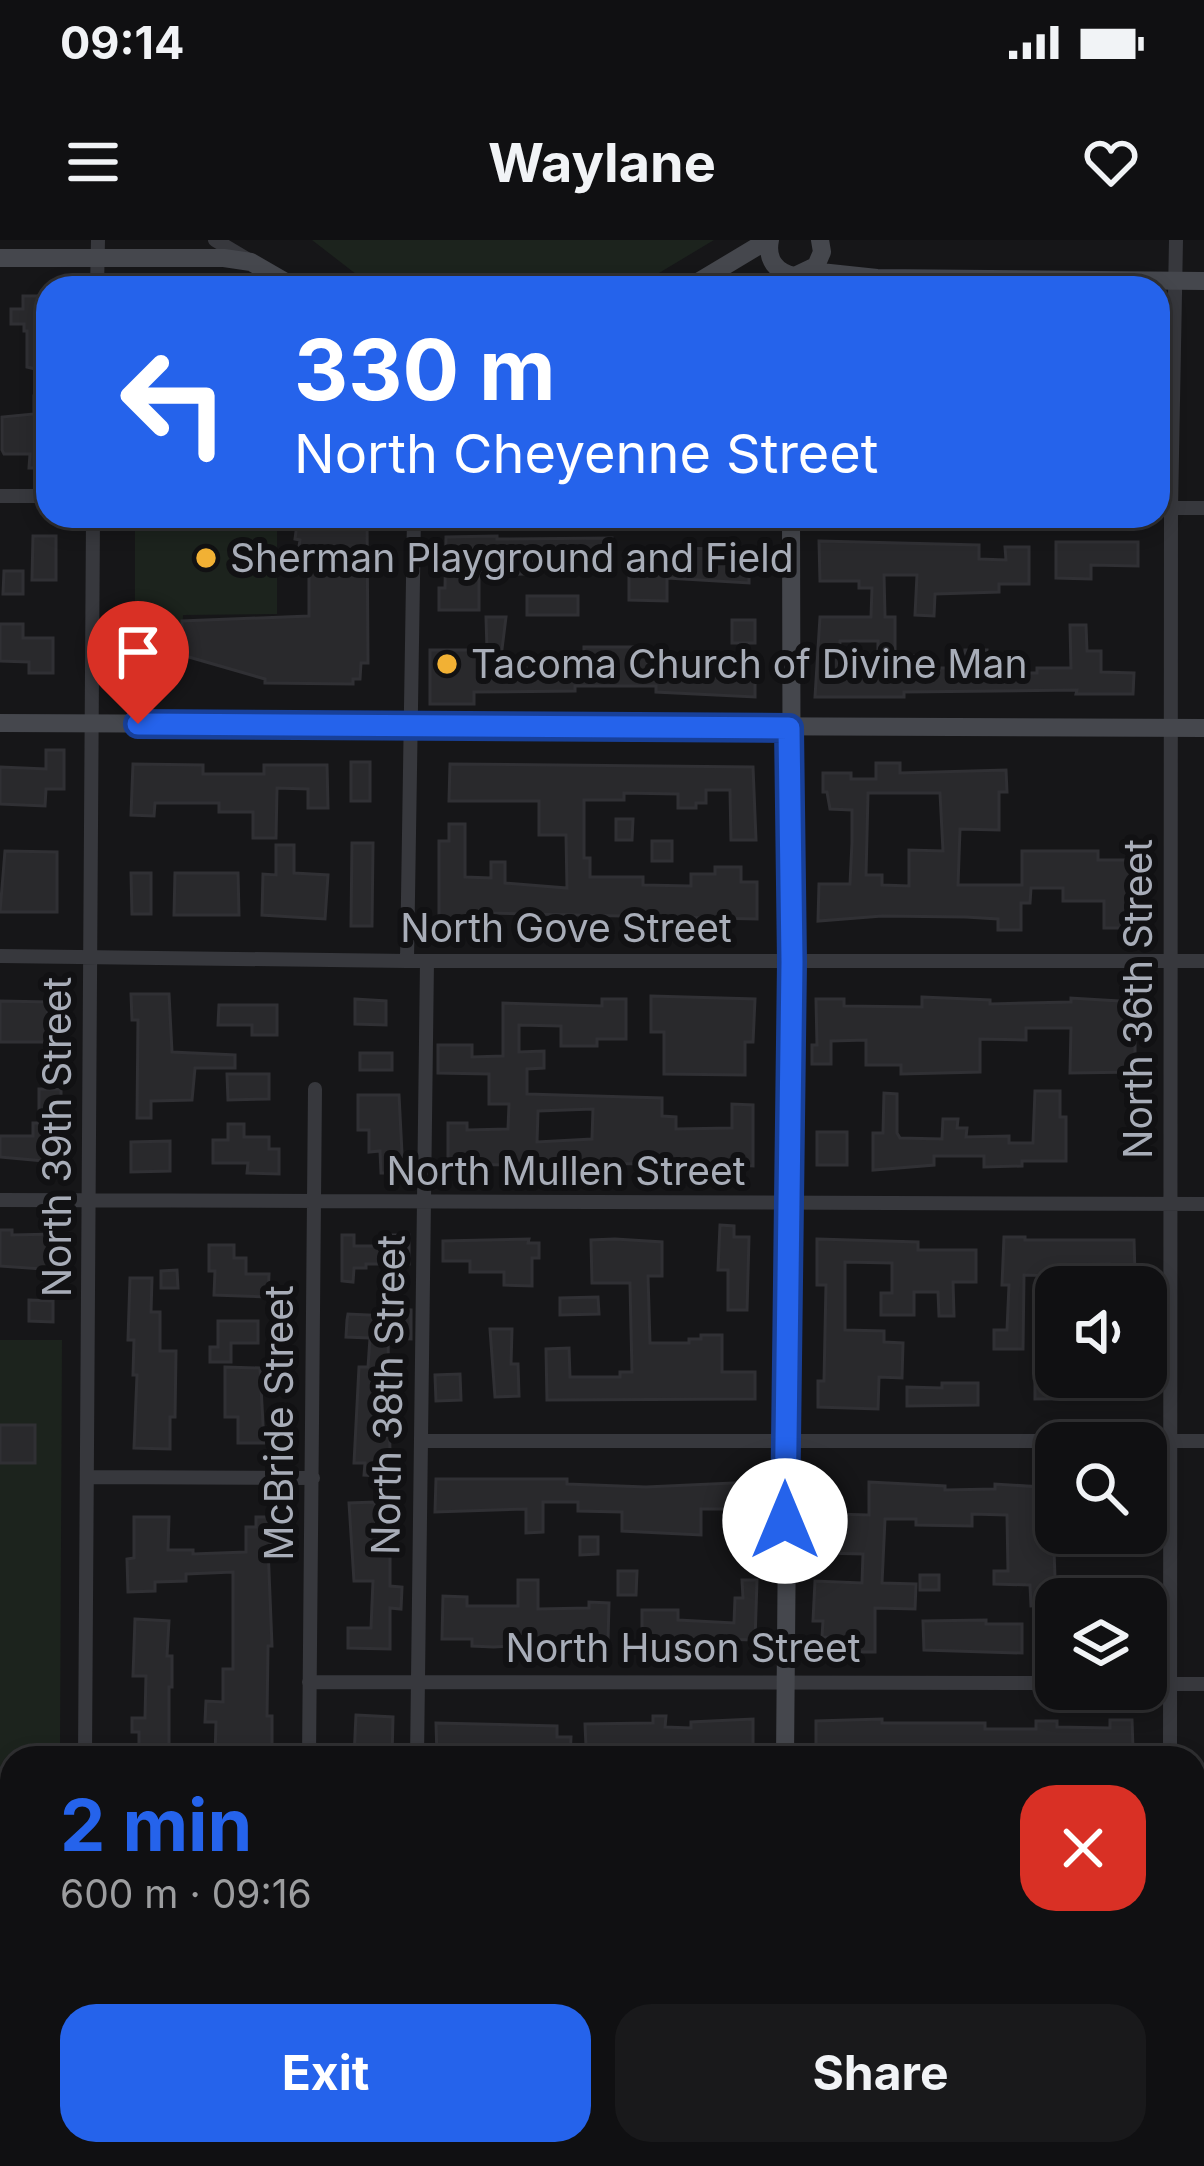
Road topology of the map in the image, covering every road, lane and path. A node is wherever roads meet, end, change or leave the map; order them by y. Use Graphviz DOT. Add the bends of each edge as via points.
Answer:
graph roads {
  1 [pos="215,240"];
  2 [pos="769,240"];
  3 [pos="1176,240"];
  4 [pos="821,243"];
  5 [pos="98,249"];
  6 [pos="0,258"];
  7 [pos="251,262"];
  8 [pos="275,276"];
  9 [pos="710,276"];
  10 [pos="716,276"];
  11 [pos="781,276"];
  12 [pos="806,276"];
  13 [pos="873,276"];
  14 [pos="1170,280"];
  15 [pos="1176,280"];
  16 [pos="1204,281"];
  17 [pos="1170,404"];
  18 [pos="0,496"];
  19 [pos="36,496"];
  20 [pos="1170,508"];
  21 [pos="1204,508"];
  22 [pos="94,528"];
  23 [pos="414,528"];
  24 [pos="791,528"];
  25 [pos="1166,528"];
  26 [pos="0,723"];
  27 [pos="92,723"];
  28 [pos="411,725"];
  29 [pos="1172,727"];
  30 [pos="789,728"];
  31 [pos="1204,728"];
  32 [pos="0,956"];
  33 [pos="91,956"];
  34 [pos="427,961"];
  35 [pos="1171,961"];
  36 [pos="1204,961"];
  37 [pos="407,962"];
  38 [pos="792,962"];
  39 [pos="315,1089"];
  40 [pos="0,1200"];
  41 [pos="90,1200"];
  42 [pos="314,1202"];
  43 [pos="1169,1203"];
  44 [pos="422,1204"];
  45 [pos="1204,1204"];
  46 [pos="789,1205"];
  47 [pos="422,1441"];
  48 [pos="786,1441"];
  49 [pos="1169,1441"];
  50 [pos="1204,1441"];
  51 [pos="87,1477"];
  52 [pos="314,1478"];
  53 [pos="416,1679"];
  54 [pos="309,1682"];
  55 [pos="784,1682"];
  56 [pos="1035,1683"];
  57 [pos="1170,1684"];
  58 [pos="1204,1684"];
  59 [pos="85,1746"];
  60 [pos="309,1746"];
  61 [pos="417,1746"];
  62 [pos="784,1746"];
  63 [pos="1170,1746"];
  1 -- 7 [label="street"];
  2 -- 9 [label="street"];
  2 -- 11 [label="street"];
  3 -- 15 [label="street, North 36th Street"];
  4 -- 12 [label="street" via="820,260"];
  4 -- 13 [label="street"];
  5 -- 6 [label="street"];
  5 -- 7 [label="street"];
  7 -- 8 [label="street"];
  10 -- 11 [label="street" via="760,266"];
  14 -- 15 [label="street"];
  15 -- 16 [label="street"];
  15 -- 17 [label="street, North 36th Street"];
  18 -- 19 [label="street"];
  20 -- 21 [label="street"];
  22 -- 27 [label="street, North 39th Street"];
  23 -- 28 [label="street"];
  24 -- 30 [label="street"];
  25 -- 29 [label="street, North 36th Street"];
  26 -- 27 [label="street"];
  27 -- 28 [label="street"];
  27 -- 33 [label="street, North 39th Street"];
  28 -- 30 [label="street"];
  28 -- 37 [label="street"];
  29 -- 30 [label="street"];
  29 -- 31 [label="street"];
  29 -- 35 [label="street, North 36th Street"];
  30 -- 38 [label="street"];
  32 -- 33 [label="street, North Gove Street"];
  33 -- 37 [label="street, North Gove Street"];
  33 -- 41 [label="street, North 39th Street"];
  34 -- 37 [label="street, North Gove Street"];
  34 -- 38 [label="street, North Gove Street"];
  34 -- 44 [label="street, North 38th Street"];
  35 -- 36 [label="street, North Gove Street"];
  35 -- 38 [label="street, North Gove Street"];
  35 -- 43 [label="street, North 36th Street"];
  38 -- 46 [label="street"];
  39 -- 42 [label="street, McBride Street"];
  40 -- 41 [label="street, North Mullen Street"];
  41 -- 42 [label="street, North Mullen Street"];
  41 -- 51 [label="street, North 39th Street"];
  42 -- 44 [label="street, North Mullen Street"];
  42 -- 52 [label="street, McBride Street"];
  43 -- 45 [label="street, North Mullen Street"];
  43 -- 46 [label="street, North Mullen Street"];
  43 -- 49 [label="street, North 36th Street"];
  44 -- 46 [label="street, North Mullen Street"];
  44 -- 47 [label="street, North 38th Street"];
  46 -- 48 [label="street"];
  47 -- 48 [label="street"];
  47 -- 53 [label="street, North 38th Street"];
  48 -- 49 [label="street"];
  48 -- 55 [label="street"];
  49 -- 50 [label="street"];
  49 -- 57 [label="street, North 36th Street"];
  51 -- 52 [label="street"];
  51 -- 59 [label="street, North 39th Street"];
  52 -- 54 [label="street, McBride Street"];
  53 -- 54 [label="street, North Huson Street"];
  53 -- 55 [label="street, North Huson Street"];
  53 -- 61 [label="street, North 38th Street"];
  54 -- 60 [label="street, McBride Street"];
  55 -- 56 [label="street, North Huson Street"];
  55 -- 62 [label="street"];
  57 -- 58 [label="street"];
  57 -- 63 [label="street, North 36th Street"];
}
